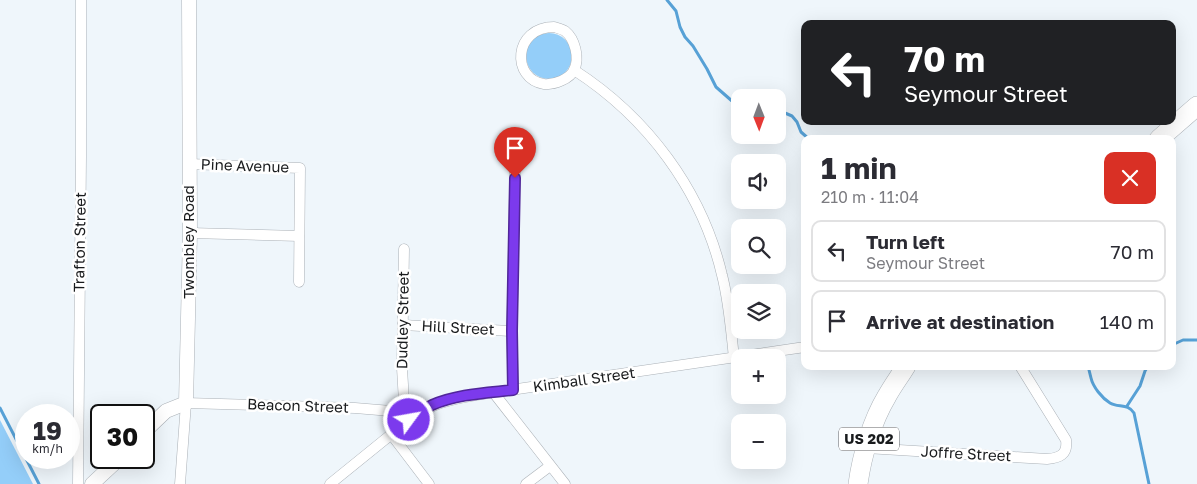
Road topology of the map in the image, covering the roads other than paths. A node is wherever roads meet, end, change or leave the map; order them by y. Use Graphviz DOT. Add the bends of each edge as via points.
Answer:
graph roads {
  1 [pos="81,0"];
  2 [pos="189,0"];
  3 [pos="574,70"];
  4 [pos="1197,106"];
  5 [pos="1176,124"];
  6 [pos="1175,125"];
  7 [pos="1164,135"];
  8 [pos="189,164"];
  9 [pos="515,171"];
  10 [pos="190,233"];
  11 [pos="298,236"];
  12 [pos="404,249"];
  13 [pos="298,282"];
  14 [pos="404,325"];
  15 [pos="512,331"];
  16 [pos="801,348"];
  17 [pos="733,349"];
  18 [pos="786,350"];
  19 [pos="731,358"];
  20 [pos="903,370"];
  21 [pos="1022,370"];
  22 [pos="513,390"];
  23 [pos="493,392"];
  24 [pos="186,403"];
  25 [pos="409,420"];
  26 [pos="155,421"];
  27 [pos="390,434"];
  28 [pos="866,448"];
  29 [pos="550,466"];
  30 [pos="108,469"];
  31 [pos="78,484"];
  32 [pos="92,484"];
  33 [pos="180,484"];
  34 [pos="330,484"];
  35 [pos="429,484"];
  36 [pos="526,484"];
  37 [pos="565,484"];
  38 [pos="858,484"];
  1 -- 31 [label="street, Trafton Street"];
  2 -- 8 [label="street, Twombley Road"];
  3 -- 3 [label="street" via="576,49 564,31 554,27 543,28 532,33 522,46 524,68 535,80 546,84 557,82"];
  3 -- 17 [label="street" via="617,102 649,134 672,163 693,198 710,235 722,274"];
  4 -- 5 [label="highway"];
  6 -- 7 [label="highway"];
  8 -- 10 [label="street, Twombley Road"];
  8 -- 11 [label="street, Pine Avenue" via="300,168"];
  9 -- 15 [label="street"];
  10 -- 11 [label="street"];
  10 -- 24 [label="street, Twombley Road"];
  11 -- 13 [label="street"];
  12 -- 14 [label="street, Dudley Street"];
  14 -- 15 [label="street, Hill Street"];
  14 -- 25 [label="street, Dudley Street" via="402,368 404,402"];
  15 -- 22 [label="street"];
  16 -- 18 [label="street, Kimball Street"];
  19 -- 22 [label="street, Kimball Street"];
  20 -- 28 [label="highway, US 202" via="886,396"];
  21 -- 28 [label="street, Joffre Street" via="1066,440 1061,456 1047,459"];
  22 -- 23 [label="street, Kimball Street"];
  23 -- 25 [label="street, Kimball Street" via="441,402"];
  23 -- 29 [label="street"];
  24 -- 25 [label="street, Beacon Street" via="361,409 400,414"];
  24 -- 26 [label="street" via="166,411"];
  24 -- 33 [label="street, Twombley Road"];
  25 -- 27 [label="street, Kimball Street"];
  27 -- 34 [label="street, Kimball Street"];
  27 -- 35 [label="street"];
  28 -- 38 [label="highway, US 202"];
  29 -- 36 [label="street"];
  29 -- 37 [label="street"];
  30 -- 32 [label="street"];
}
